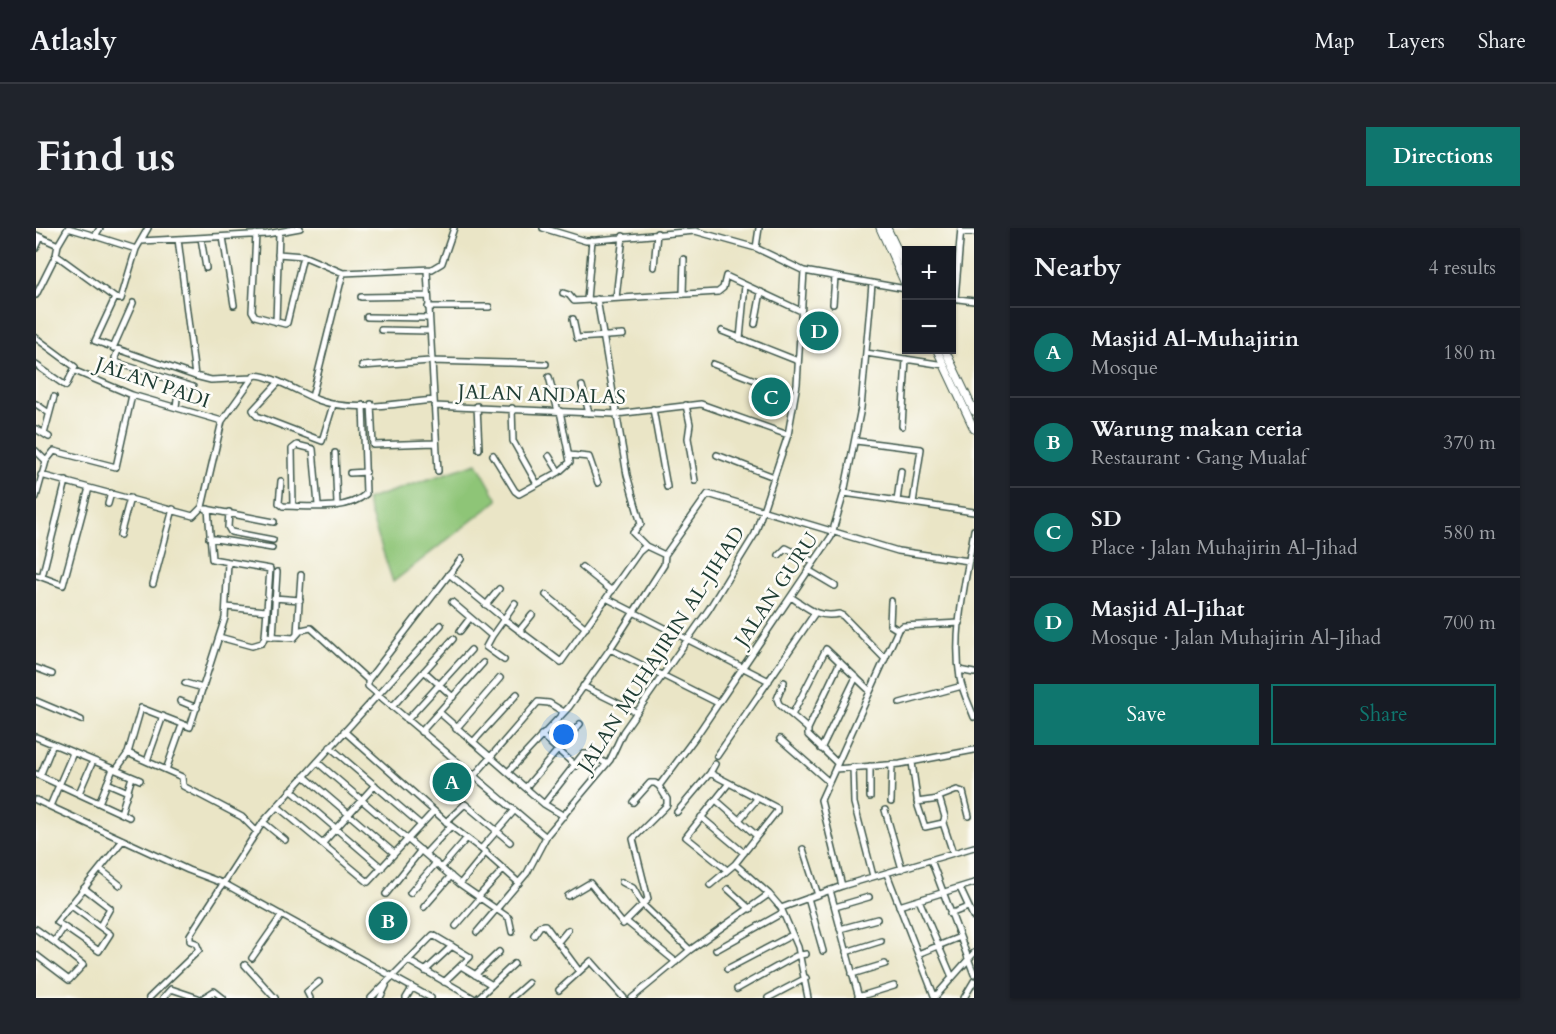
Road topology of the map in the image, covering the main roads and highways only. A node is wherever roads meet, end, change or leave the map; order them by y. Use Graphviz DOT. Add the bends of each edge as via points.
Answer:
graph roads {
  1 [pos="880,228"];
  2 [pos="888,228"];
  3 [pos="902,259"];
  4 [pos="902,278"];
  5 [pos="939,354"];
  6 [pos="947,354"];
  7 [pos="974,411"];
  8 [pos="974,429"];
  1 -- 4 [label="main road"];
  2 -- 3 [label="main road"];
  5 -- 8 [label="main road"];
  6 -- 7 [label="main road"];
}
